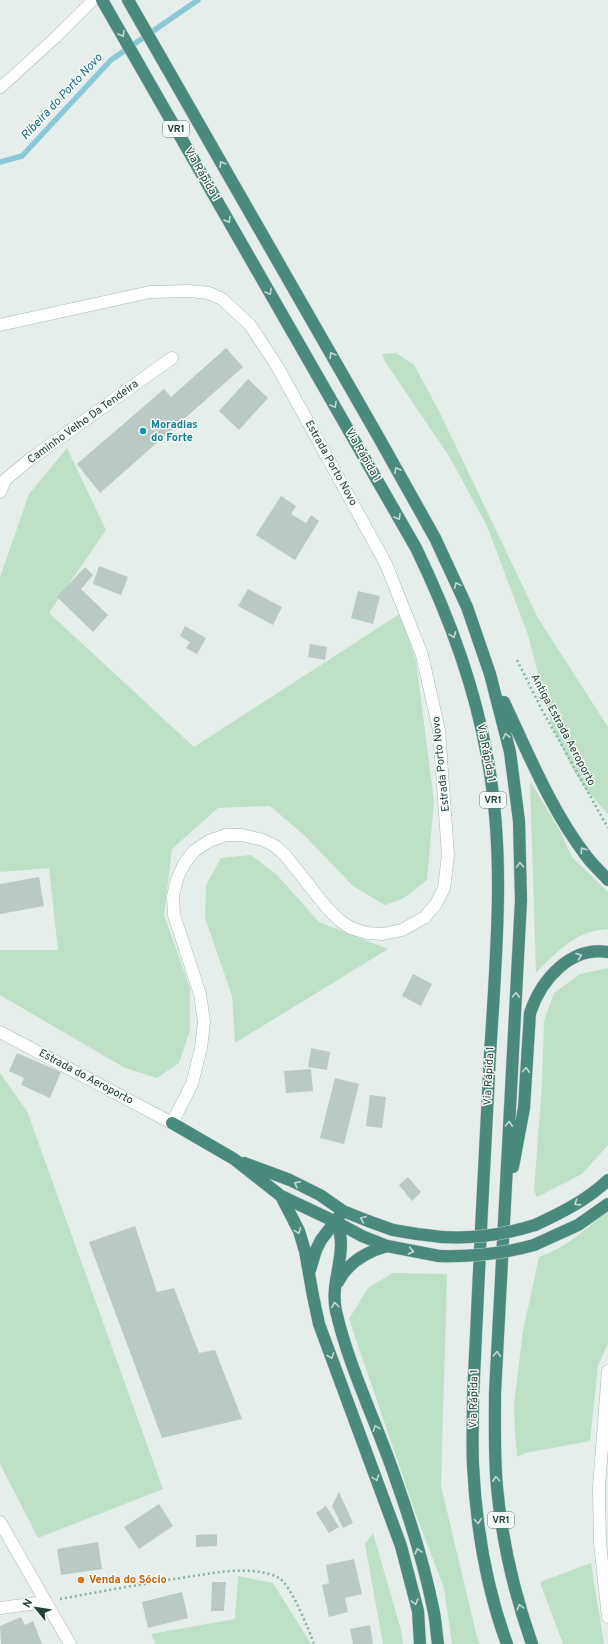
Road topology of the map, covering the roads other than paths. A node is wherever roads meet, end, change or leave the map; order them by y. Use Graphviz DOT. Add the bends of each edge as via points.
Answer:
graph roads {
  1 [pos="93,0"];
  2 [pos="102,0"];
  3 [pos="128,0"];
  4 [pos="0,88"];
  5 [pos="0,325"];
  6 [pos="172,358"];
  7 [pos="0,492"];
  8 [pos="490,674"];
  9 [pos="608,880"];
  10 [pos="608,952"];
  11 [pos="0,1032"];
  12 [pos="172,1123"];
  13 [pos="234,1159"];
  14 [pos="608,1180"];
  15 [pos="281,1196"];
  16 [pos="608,1204"];
  17 [pos="343,1211"];
  18 [pos="504,1219"];
  19 [pos="336,1222"];
  20 [pos="387,1246"];
  21 [pos="310,1272"];
  22 [pos="334,1288"];
  23 [pos="608,1371"];
  24 [pos="0,1522"];
  25 [pos="46,1602"];
  26 [pos="0,1608"];
  27 [pos="608,1617"];
  28 [pos="70,1644"];
  29 [pos="420,1644"];
  30 [pos="438,1644"];
  31 [pos="507,1644"];
  32 [pos="532,1644"];
  1 -- 4 [label="lane"];
  2 -- 31 [label="highway, Via Rápida 1 / VR1, one-way" via="416,548 446,616 469,680 487,757 496,823 498,906 473,1398 473,1464 481,1544 490,1588"];
  8 -- 3 [label="highway, Via Rápida 1 / VR1, one-way" via="467,607 435,538"];
  5 -- 12 [label="main road, Estrada Porto Novo" via="150,292 182,291 209,293 222,300 250,325 277,366 386,564 422,655 439,730 448,854 444,888 436,904 425,917 402,930 383,934 351,928 327,908 285,854 263,840 242,835 226,835 209,841 194,851 184,864 173,896 174,914 200,994 204,1022 192,1084"];
  6 -- 7 [label="main road, Caminho Velho Da Tendeira" via="29,460 5,480"];
  9 -- 8 [label="highway, one-way" via="587,857 556,811"];
  18 -- 8 [label="highway, Via Rápida 1 / VR1, one-way" via="521,900 519,821 510,752"];
  18 -- 10 [label="highway, one-way" via="524,1108 530,1012 535,998 550,977 567,962 585,953"];
  11 -- 12 [label="main road, Estrada do Aeroporto"];
  12 -- 13 [label="highway"];
  13 -- 15 [label="highway"];
  17 -- 13 [label="highway, one-way" via="290,1180"];
  14 -- 17 [label="highway, one-way, bridge" via="559,1214 493,1236 464,1238 417,1234 394,1230"];
  15 -- 19 [label="highway"];
  15 -- 21 [label="highway, one-way" via="299,1231"];
  20 -- 16 [label="highway, one-way, bridge" via="439,1256 490,1255 534,1245 578,1225"];
  17 -- 19 [label="highway"];
  32 -- 18 [label="highway, Via Rápida 1 / VR1, one-way" via="511,1574 497,1487 495,1393"];
  19 -- 20 [label="highway"];
  19 -- 21 [label="highway" via="321,1240"];
  19 -- 22 [label="highway" via="342,1243"];
  20 -- 22 [label="highway" via="356,1260"];
  21 -- 29 [label="highway, one-way" via="319,1324 401,1546 418,1611"];
  30 -- 22 [label="highway, one-way" via="434,1609 416,1542 395,1477 342,1340 334,1304"];
  23 -- 27 [label="main road" via="599,1487 600,1543"];
  24 -- 25 [label="main road"];
  25 -- 26 [label="main road"];
  25 -- 28 [label="main road"];
}
